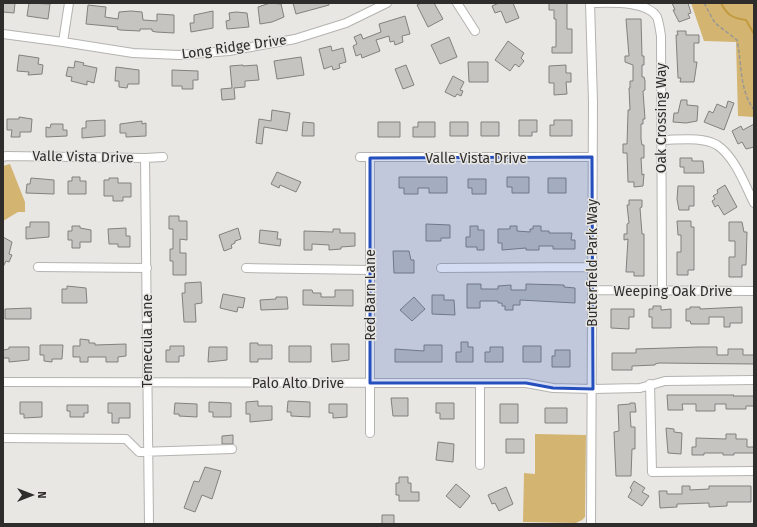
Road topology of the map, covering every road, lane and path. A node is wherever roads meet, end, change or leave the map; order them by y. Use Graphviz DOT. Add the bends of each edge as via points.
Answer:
graph roads {
  1 [pos="69,3"];
  2 [pos="387,3"];
  3 [pos="457,3"];
  4 [pos="590,3"];
  5 [pos="704,3"];
  6 [pos="475,31"];
  7 [pos="3,34"];
  8 [pos="63,42"];
  9 [pos="754,110"];
  10 [pos="661,140"];
  11 [pos="163,156"];
  12 [pos="3,157"];
  13 [pos="360,157"];
  14 [pos="592,157"];
  15 [pos="145,158"];
  16 [pos="370,158"];
  17 [pos="754,203"];
  18 [pos="38,267"];
  19 [pos="593,267"];
  20 [pos="147,268"];
  21 [pos="246,268"];
  22 [pos="440,268"];
  23 [pos="370,270"];
  24 [pos="593,290"];
  25 [pos="662,291"];
  26 [pos="754,291"];
  27 [pos="754,380"];
  28 [pos="3,382"];
  29 [pos="146,382"];
  30 [pos="370,383"];
  31 [pos="480,383"];
  32 [pos="650,384"];
  33 [pos="593,389"];
  34 [pos="370,432"];
  35 [pos="3,438"];
  36 [pos="232,449"];
  37 [pos="148,451"];
  38 [pos="480,465"];
  39 [pos="754,471"];
  40 [pos="149,524"];
  41 [pos="591,524"];
  1 -- 8 [label="street"];
  2 -- 8 [label="street, Long Ridge Drive" via="346,23 295,39 229,50 179,55 133,54"];
  3 -- 6 [label="street"];
  4 -- 10 [label="street, Oak Crossing Way" via="638,4 650,8 657,17 661,36"];
  4 -- 14 [label="street, Butterfield Park Way"];
  5 -- 9 [label="path" via="715,24 737,40 742,86"];
  7 -- 8 [label="street, Long Ridge Drive"];
  10 -- 17 [label="street" via="701,141 716,145 732,161"];
  10 -- 25 [label="street, Oak Crossing Way"];
  11 -- 15 [label="street, Valle Vista Drive"];
  12 -- 15 [label="street, Valle Vista Drive"];
  13 -- 16 [label="street, Valle Vista Drive"];
  14 -- 16 [label="street, Valle Vista Drive"];
  14 -- 19 [label="street, Butterfield Park Way"];
  15 -- 20 [label="street, Temecula Lane"];
  16 -- 23 [label="street, Red Barn Lane"];
  18 -- 20 [label="street"];
  19 -- 22 [label="street"];
  19 -- 24 [label="street, Butterfield Park Way"];
  20 -- 29 [label="street, Temecula Lane"];
  21 -- 23 [label="street"];
  23 -- 30 [label="street, Red Barn Lane"];
  24 -- 25 [label="street, Weeping Oak Drive"];
  24 -- 33 [label="street, Butterfield Park Way"];
  25 -- 26 [label="street, Weeping Oak Drive"];
  27 -- 32 [label="street, Palo Alto Drive" via="665,381"];
  28 -- 29 [label="street, Palo Alto Drive"];
  29 -- 30 [label="street, Palo Alto Drive"];
  29 -- 37 [label="street, Temecula Lane"];
  30 -- 31 [label="street, Palo Alto Drive"];
  30 -- 34 [label="street, Red Barn Lane"];
  31 -- 33 [label="street, Palo Alto Drive" via="526,383 553,388"];
  31 -- 38 [label="street"];
  32 -- 33 [label="street, Palo Alto Drive" via="640,388"];
  32 -- 39 [label="street" via="652,472"];
  33 -- 41 [label="street, Butterfield Park Way"];
  35 -- 37 [label="street" via="126,439 140,452"];
  36 -- 37 [label="street"];
  37 -- 40 [label="street, Temecula Lane"];
}
